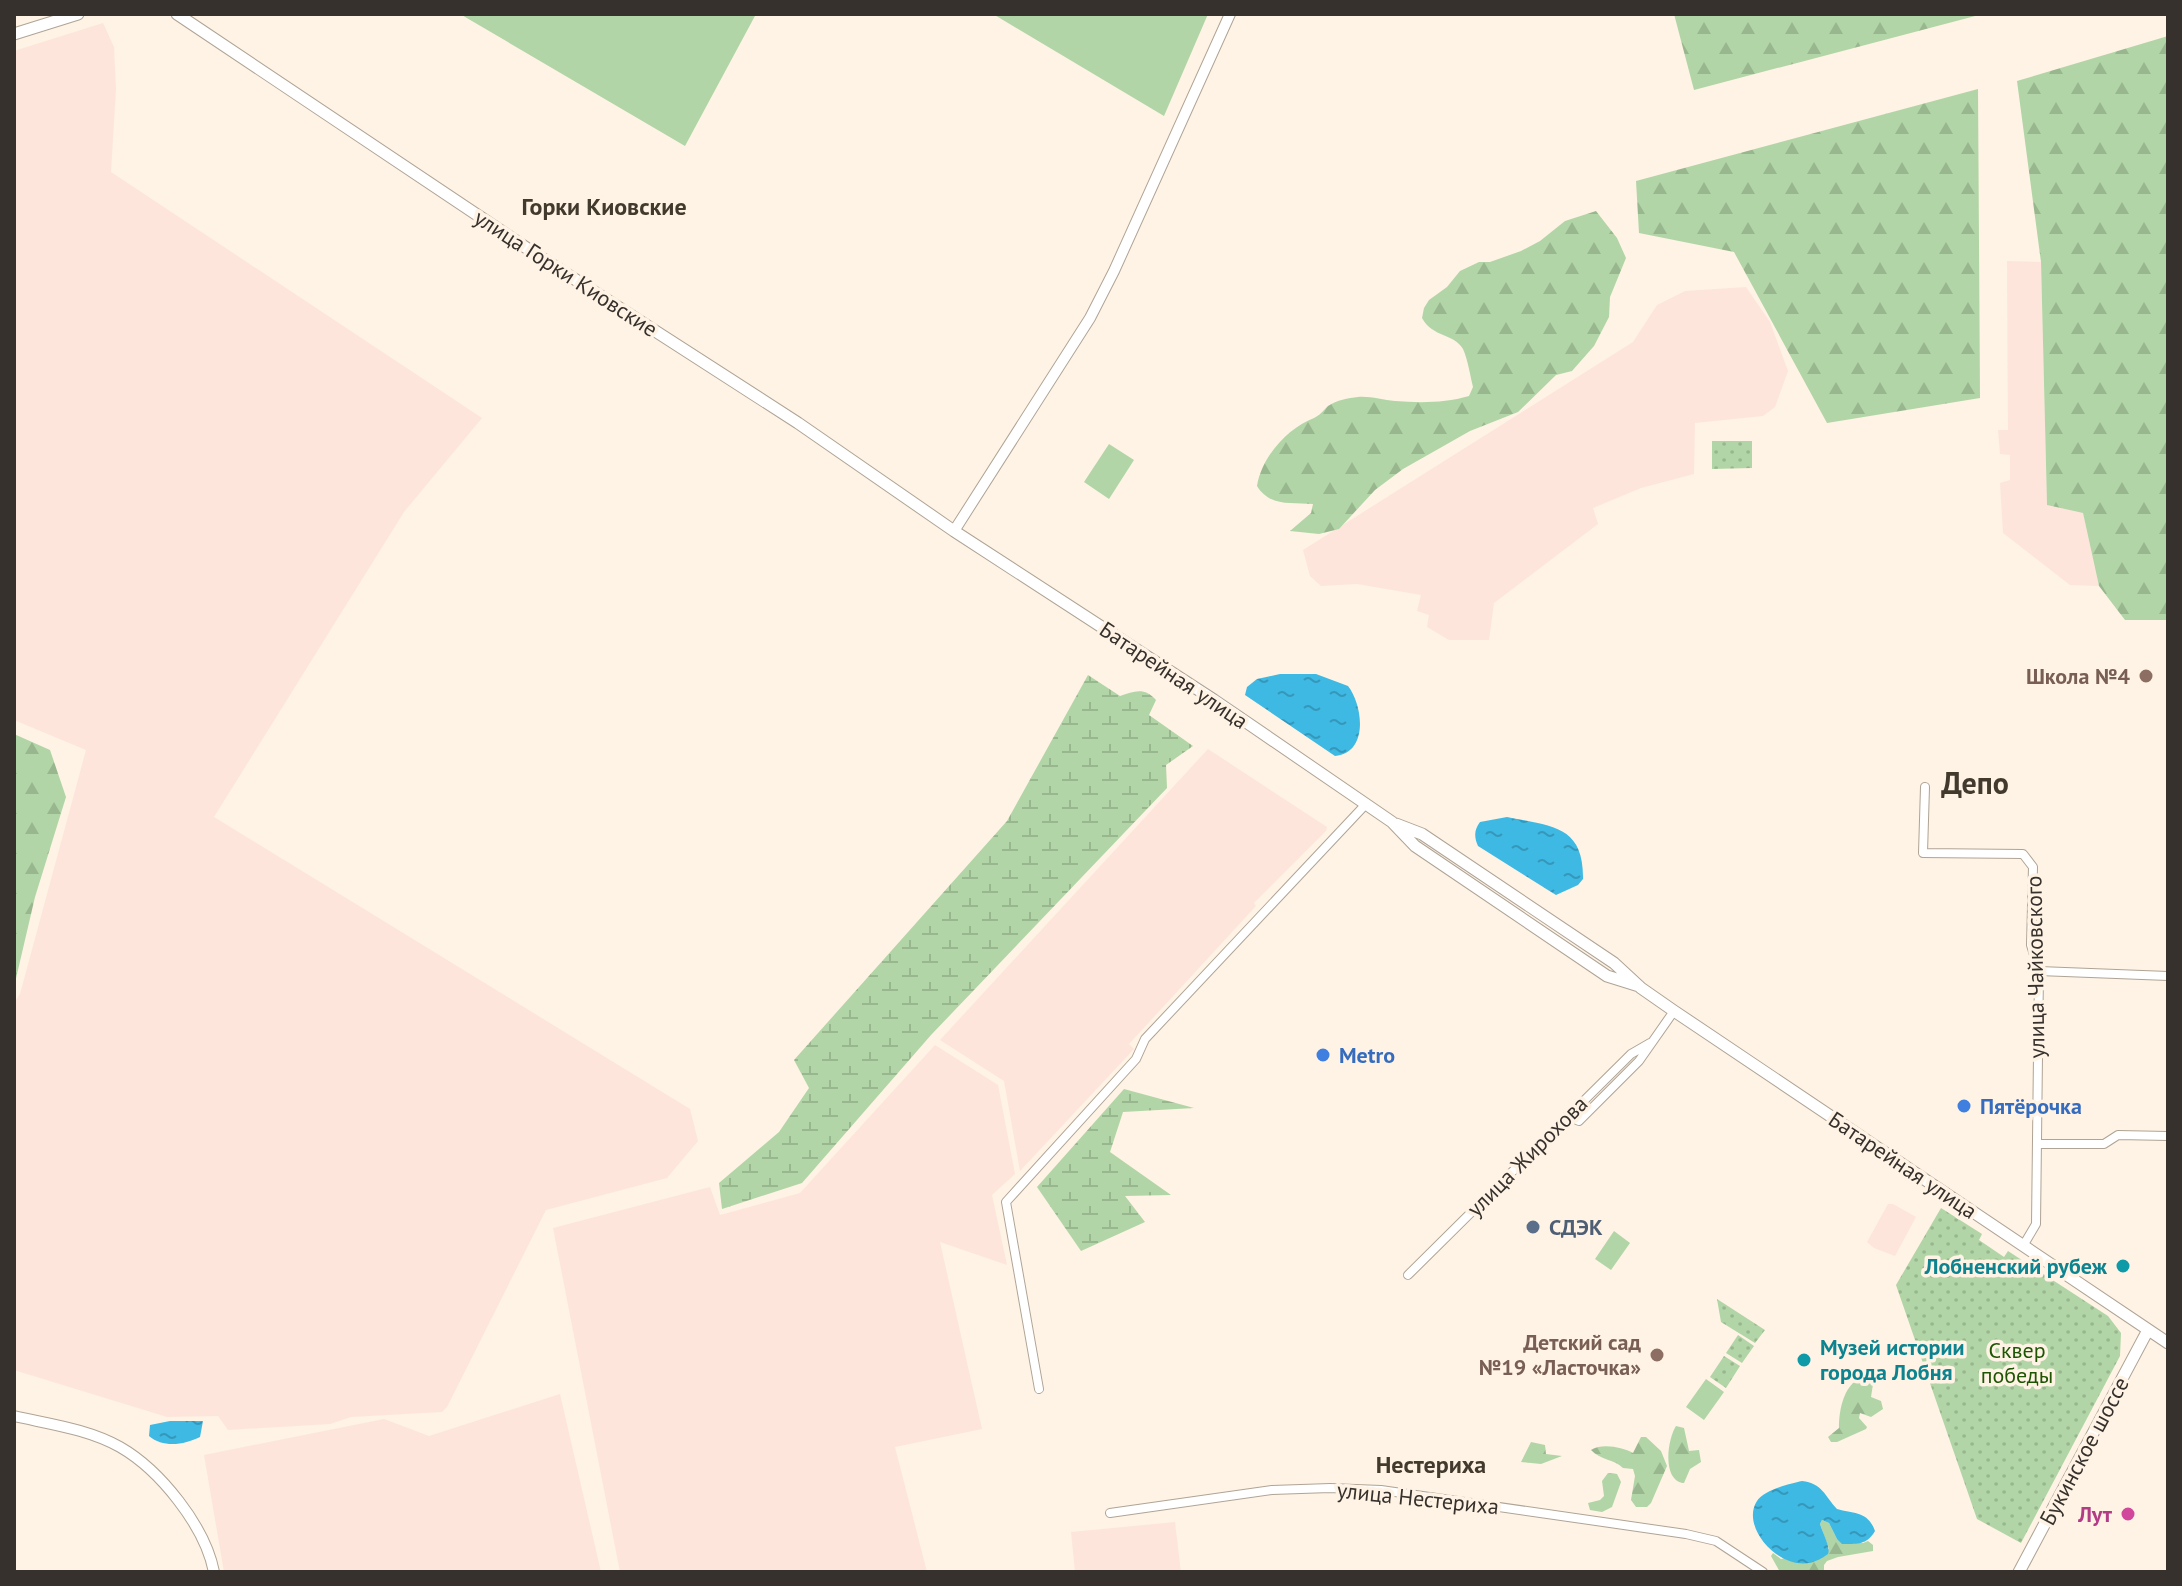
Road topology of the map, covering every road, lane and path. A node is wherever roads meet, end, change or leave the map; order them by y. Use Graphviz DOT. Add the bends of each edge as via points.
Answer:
graph roads {
  1 [pos="78,14"];
  2 [pos="177,14"];
  3 [pos="1230,14"];
  4 [pos="14,34"];
  5 [pos="954,531"];
  6 [pos="1925,787"];
  7 [pos="1366,804"];
  8 [pos="2039,971"];
  9 [pos="2168,976"];
  10 [pos="1674,1011"];
  11 [pos="1650,1043"];
  12 [pos="1567,1116"];
  13 [pos="2168,1136"];
  14 [pos="2037,1144"];
  15 [pos="2023,1246"];
  16 [pos="1408,1275"];
  17 [pos="2148,1330"];
  18 [pos="2168,1343"];
  19 [pos="1039,1389"];
  20 [pos="14,1416"];
  21 [pos="1110,1513"];
  22 [pos="214,1572"];
  23 [pos="1763,1572"];
  24 [pos="2019,1572"];
  1 -- 4 [label="main road"];
  2 -- 5 [label="main road, улица Горки Киовские"];
  3 -- 5 [label="street" via="1090,318"];
  5 -- 7 [label="main road, Батарейная улица"];
  6 -- 8 [label="street, улица Чайковского" via="1923,853 2023,854 2033,867 2031,945"];
  7 -- 10 [label="main road, Батарейная улица" via="1422,834 1614,963"];
  7 -- 19 [label="street" via="1145,1039 1136,1059 1006,1202"];
  8 -- 9 [label="street"];
  8 -- 14 [label="street, улица Чайковского"];
  10 -- 11 [label="street, улица Жирохова"];
  10 -- 15 [label="main road, Батарейная улица"];
  11 -- 12 [label="street, улица Жирохова" via="1631,1054"];
  11 -- 12 [label="street, улица Жирохова" via="1579,1121"];
  12 -- 16 [label="street, улица Жирохова"];
  13 -- 14 [label="street" via="2118,1135 2104,1144"];
  14 -- 15 [label="street, улица Чайковского" via="2036,1224"];
  15 -- 17 [label="main road, Батарейная улица"];
  17 -- 18 [label="main road, Батарейная улица"];
  17 -- 24 [label="main road, Букинское шоссе"];
  20 -- 22 [label="street" via="89,1434 121,1448 179,1502 200,1531"];
  21 -- 23 [label="street, улица Нестериха" via="1272,1490 1381,1490 1686,1534 1716,1541"];
}
